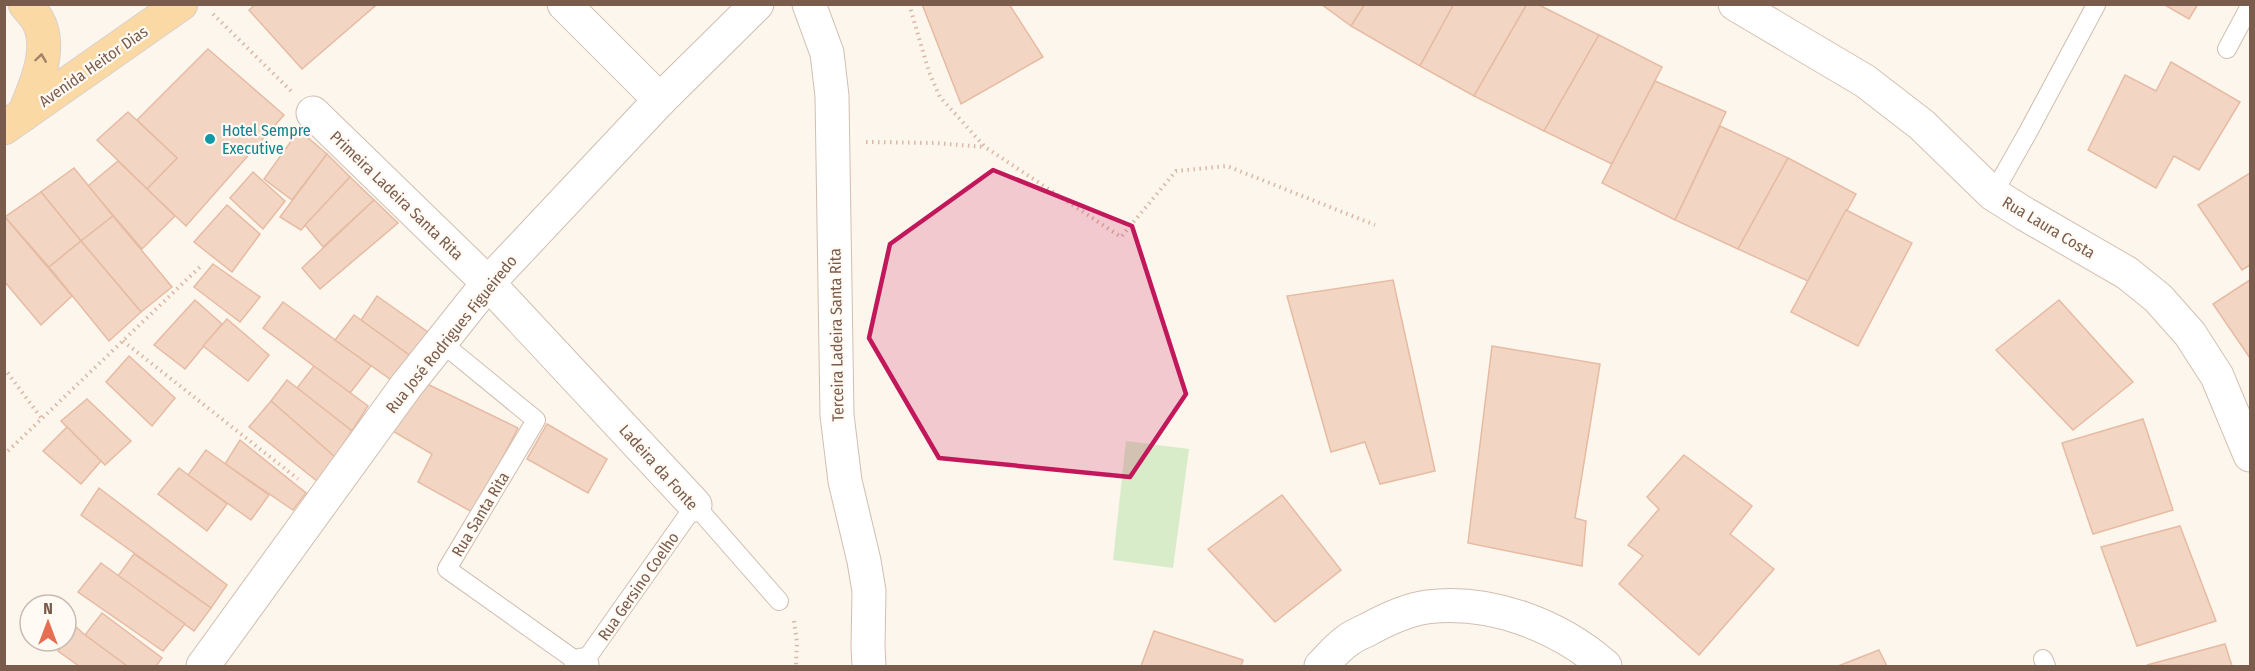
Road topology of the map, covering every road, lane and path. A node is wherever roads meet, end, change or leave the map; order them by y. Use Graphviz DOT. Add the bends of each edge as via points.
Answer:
graph roads {
  1 [pos="25,4"];
  2 [pos="181,4"];
  3 [pos="564,4"];
  4 [pos="757,4"];
  5 [pos="809,4"];
  6 [pos="909,4"];
  7 [pos="1735,4"];
  8 [pos="2096,5"];
  9 [pos="2250,6"];
  10 [pos="213,13"];
  11 [pos="2227,49"];
  12 [pos="660,100"];
  13 [pos="312,113"];
  14 [pos="14,121"];
  15 [pos="833,142"];
  16 [pos="986,147"];
  17 [pos="1993,194"];
  18 [pos="1375,225"];
  19 [pos="202,265"];
  20 [pos="488,283"];
  21 [pos="123,341"];
  22 [pos="442,343"];
  23 [pos="4,368"];
  24 [pos="42,419"];
  25 [pos="8,452"];
  26 [pos="2250,455"];
  27 [pos="324,501"];
  28 [pos="695,505"];
  29 [pos="779,601"];
  30 [pos="203,666"];
  31 [pos="582,666"];
  32 [pos="796,666"];
  33 [pos="869,666"];
  34 [pos="1321,666"];
  35 [pos="1605,666"];
  14 -- 1 [label="main road, one-way" via="37,82 44,43 39,20"];
  2 -- 14 [label="main road, Avenida Heitor Dias"];
  3 -- 12 [label="street"];
  4 -- 12 [label="street, Rua José Rodrigues Figueiredo"];
  5 -- 15 [label="street, Terceira Ladeira Santa Rita" via="827,53"];
  6 -- 16 [label="path" via="940,97"];
  7 -- 17 [label="street, Rua Laura Costa" via="1865,81 1922,125"];
  8 -- 17 [label="lane"];
  9 -- 11 [label="lane"];
  10 -- 13 [label="path"];
  12 -- 20 [label="street, Rua José Rodrigues Figueiredo"];
  13 -- 20 [label="street, Primeira Ladeira Santa Rita"];
  15 -- 16 [label="path"];
  15 -- 33 [label="street, Terceira Ladeira Santa Rita" via="837,415 844,481 870,591"];
  16 -- 18 [label="path" via="1121,237 1176,171 1227,166"];
  17 -- 26 [label="street, Rua Laura Costa" via="2127,273 2158,298 2190,334 2217,376"];
  19 -- 21 [label="path"];
  20 -- 22 [label="street, Rua José Rodrigues Figueiredo"];
  20 -- 28 [label="street, Ladeira da Fonte"];
  21 -- 24 [label="path"];
  21 -- 27 [label="path"];
  22 -- 27 [label="street, Rua José Rodrigues Figueiredo" via="406,386"];
  22 -- 31 [label="lane, Rua Santa Rita" via="536,420 447,569"];
  23 -- 24 [label="path"];
  24 -- 25 [label="path"];
  27 -- 30 [label="street, Rua José Rodrigues Figueiredo"];
  28 -- 29 [label="lane, Ladeira da Fonte"];
  28 -- 31 [label="lane, Rua Gersino Coelho"];
  29 -- 32 [label="path" via="793,619"];
  34 -- 35 [label="street" via="1347,640 1386,619 1426,607 1469,606 1513,614 1552,631"];
}
